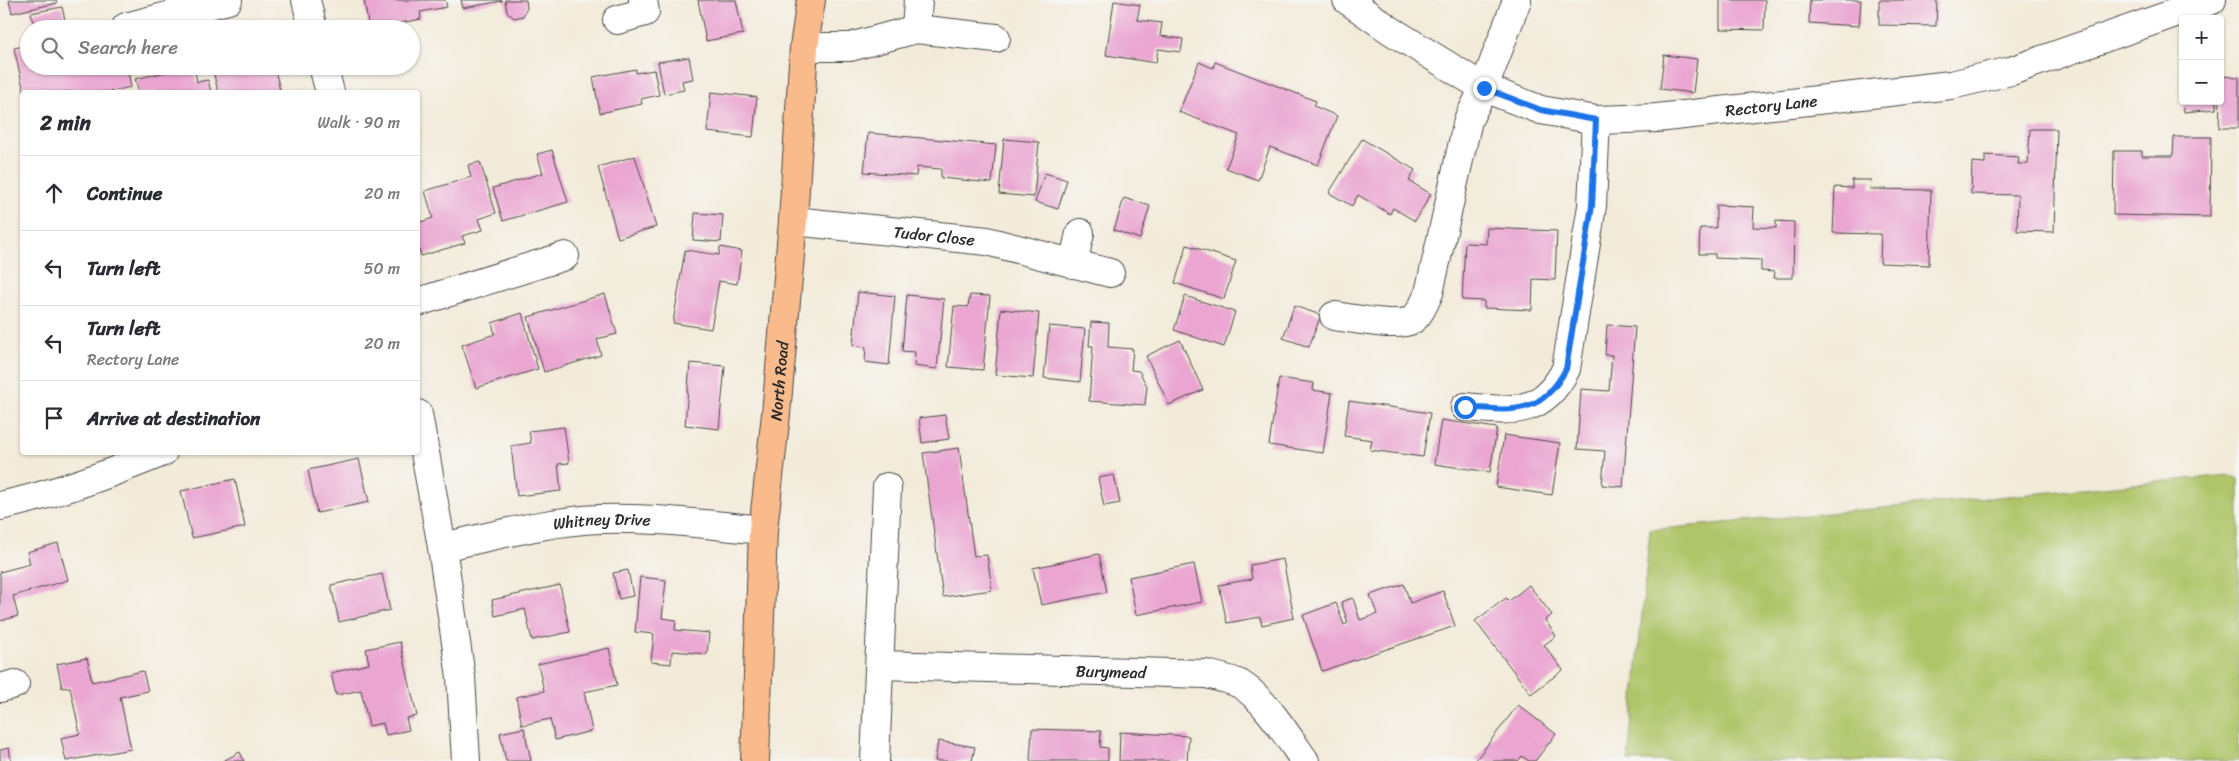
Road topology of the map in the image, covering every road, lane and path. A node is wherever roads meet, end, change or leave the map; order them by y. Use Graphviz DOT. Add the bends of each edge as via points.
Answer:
graph roads {
  1 [pos="228,0"];
  2 [pos="306,0"];
  3 [pos="643,0"];
  4 [pos="811,0"];
  5 [pos="918,0"];
  6 [pos="1347,0"];
  7 [pos="1517,0"];
  8 [pos="2212,0"];
  9 [pos="152,20"];
  10 [pos="311,20"];
  11 [pos="617,20"];
  12 [pos="916,29"];
  13 [pos="996,38"];
  14 [pos="804,47"];
  15 [pos="325,75"];
  16 [pos="1484,88"];
  17 [pos="329,90"];
  18 [pos="1596,120"];
  19 [pos="793,222"];
  20 [pos="1080,234"];
  21 [pos="565,256"];
  22 [pos="1073,264"];
  23 [pos="1110,274"];
  24 [pos="420,301"];
  25 [pos="1334,316"];
  26 [pos="1465,407"];
  27 [pos="420,425"];
  28 [pos="155,455"];
  29 [pos="887,487"];
  30 [pos="0,506"];
  31 [pos="764,530"];
  32 [pos="442,547"];
  33 [pos="880,665"];
  34 [pos="466,761"];
  35 [pos="755,761"];
  36 [pos="875,761"];
  37 [pos="1305,761"];
  1 -- 9 [label="street"];
  2 -- 10 [label="street"];
  3 -- 11 [label="street" via="645,12"];
  4 -- 14 [label="main road, North Road"];
  5 -- 12 [label="street"];
  6 -- 16 [label="street, Rectory Lane"];
  7 -- 16 [label="street"];
  8 -- 18 [label="street, Rectory Lane" via="2011,70 1951,85 1657,118"];
  12 -- 13 [label="street"];
  12 -- 14 [label="street" via="850,47"];
  14 -- 19 [label="main road, North Road"];
  15 -- 17 [label="street"];
  16 -- 18 [label="street, Rectory Lane" via="1541,110"];
  16 -- 25 [label="street" via="1468,120 1429,293 1414,319 1402,323"];
  18 -- 26 [label="street" via="1592,206 1566,369 1546,398 1526,407 1503,410"];
  19 -- 22 [label="street, Tudor Close" via="987,241"];
  19 -- 31 [label="main road, North Road"];
  20 -- 22 [label="street"];
  21 -- 24 [label="street"];
  22 -- 23 [label="street, Tudor Close"];
  27 -- 32 [label="street"];
  28 -- 30 [label="street" via="30,500"];
  29 -- 33 [label="street"];
  31 -- 32 [label="street, Whitney Drive" via="658,519 600,519 560,522"];
  31 -- 35 [label="main road, North Road"];
  32 -- 34 [label="street" via="461,677"];
  33 -- 36 [label="street"];
  33 -- 37 [label="street, Burymead" via="1206,674 1241,685 1255,697"];
}
